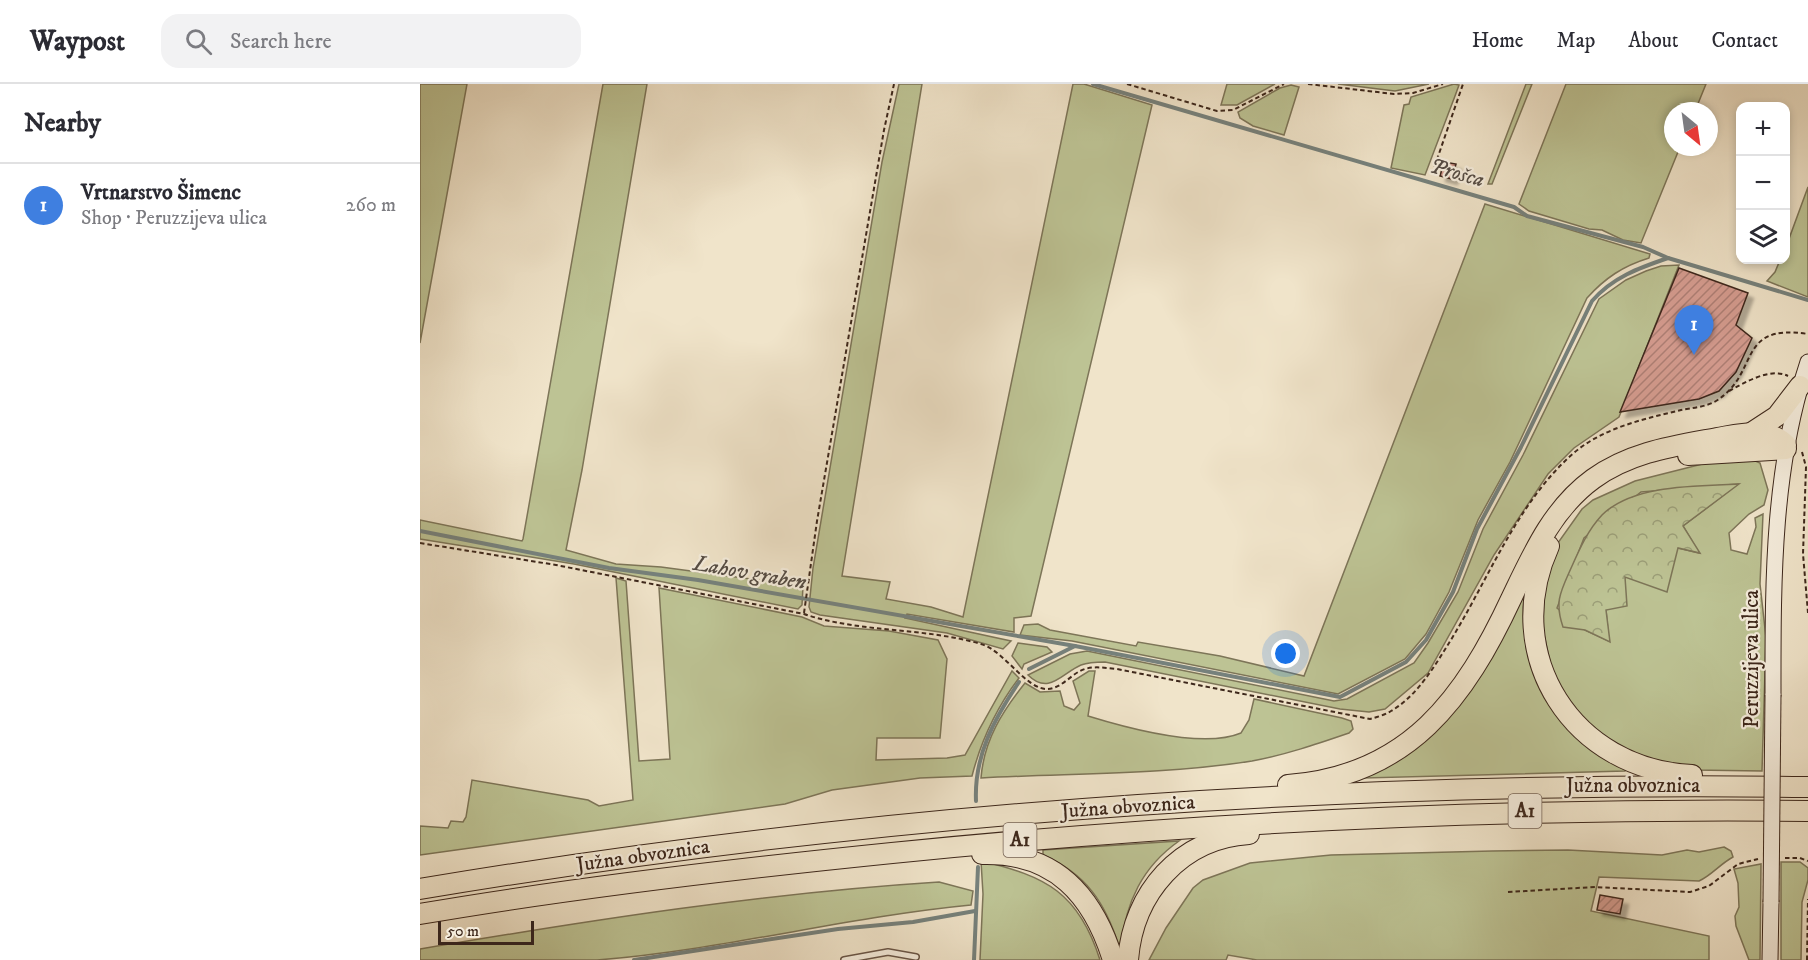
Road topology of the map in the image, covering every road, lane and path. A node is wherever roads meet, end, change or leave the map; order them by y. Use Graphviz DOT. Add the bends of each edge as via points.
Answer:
graph roads {
  1 [pos="894,84"];
  2 [pos="1127,84"];
  3 [pos="1284,84"];
  4 [pos="1308,84"];
  5 [pos="1443,84"];
  6 [pos="1463,84"];
  7 [pos="1432,174"];
  8 [pos="1808,334"];
  9 [pos="1808,362"];
  10 [pos="1801,384"];
  11 [pos="1726,393"];
  12 [pos="1749,434"];
  13 [pos="1791,448"];
  14 [pos="420,543"];
  15 [pos="1808,613"];
  16 [pos="804,614"];
  17 [pos="1724,786"];
  18 [pos="1808,787"];
  19 [pos="1207,800"];
  20 [pos="1808,811"];
  21 [pos="1343,818"];
  22 [pos="1784,858"];
  23 [pos="1762,859"];
  24 [pos="1808,861"];
  25 [pos="698,873"];
  26 [pos="420,889"];
  27 [pos="1508,892"];
  28 [pos="1808,899"];
  29 [pos="420,914"];
  30 [pos="916,957"];
  31 [pos="844,960"];
  32 [pos="1113,960"];
  33 [pos="1128,960"];
  34 [pos="1770,960"];
  35 [pos="1807,960"];
  1 -- 16 [label="path"];
  2 -- 3 [label="path" via="1216,111 1233,110"];
  4 -- 5 [label="path" via="1394,94"];
  6 -- 7 [label="path"];
  8 -- 11 [label="path" via="1784,330 1765,336 1752,349"];
  9 -- 10 [label="main road, Peruzzijeva ulica"];
  10 -- 11 [label="path" via="1784,374 1759,376"];
  10 -- 12 [label="highway" via="1777,416"];
  10 -- 13 [label="main road, Peruzzijeva ulica"];
  11 -- 16 [label="path" via="1714,403 1603,433 1566,459 1527,507 1428,676 1404,701 1370,719 1116,669 1094,667 1049,689 1036,686 1005,657 983,644 908,630 823,621"];
  12 -- 13 [label="highway" via="1774,435"];
  12 -- 19 [label="highway" via="1646,453 1609,469 1581,488 1542,537 1467,682 1441,714 1411,740 1377,760 1330,778 1238,788"];
  13 -- 15 [label="path" via="1806,467 1803,554"];
  13 -- 17 [label="highway" via="1676,457 1645,464 1614,478 1581,503 1558,530 1535,589 1534,625 1541,665 1554,694 1577,726 1607,750 1633,764 1658,771 1710,775"];
  13 -- 34 [label="main road, Peruzzijeva ulica, bridge" via="1775,546"];
  14 -- 16 [label="path"];
  17 -- 18 [label="highway, Južna obvoznica / A1"];
  17 -- 19 [label="highway, Južna obvoznica / A1" via="1506,788"];
  19 -- 26 [label="highway, Južna obvoznica / A1" via="747,841"];
  20 -- 21 [label="highway, Južna obvoznica / A1" via="1576,810"];
  21 -- 25 [label="highway, Južna obvoznica / A1" via="1076,834"];
  21 -- 33 [label="highway" via="1295,831 1225,837 1179,859 1143,902 1131,936"];
  22 -- 24 [label="path"];
  23 -- 27 [label="path" via="1744,861 1709,886 1690,892 1595,887"];
  25 -- 29 [label="highway, Južna obvoznica / A1"];
  25 -- 32 [label="highway" via="754,876 944,856 1014,856 1055,873 1079,893 1096,915"];
  28 -- 35 [label="path"];
  30 -- 31 [label="lane" via="888,952"];
}
